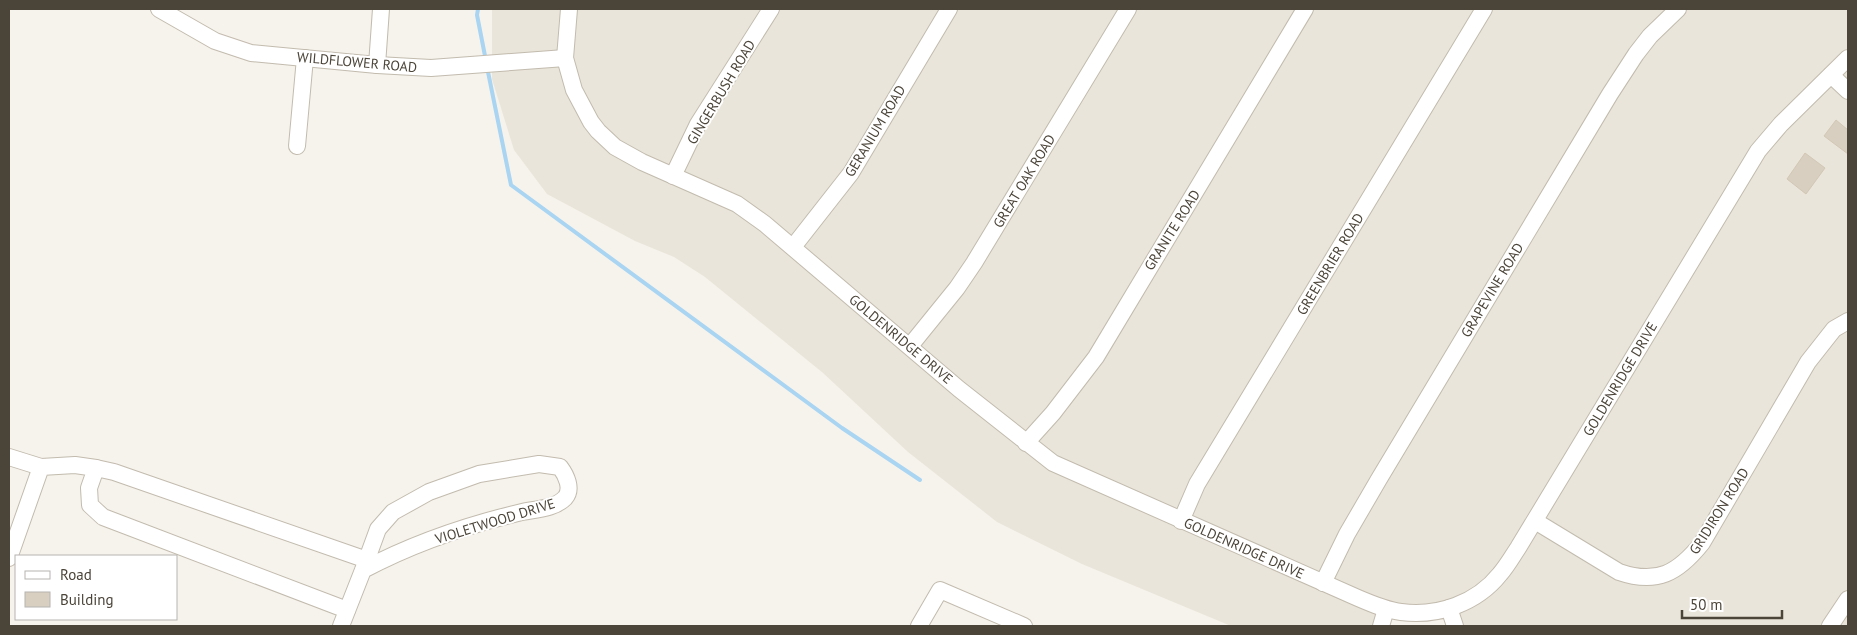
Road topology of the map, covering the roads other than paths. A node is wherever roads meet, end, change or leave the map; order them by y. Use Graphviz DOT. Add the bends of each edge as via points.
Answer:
graph roads {
  1 [pos="159,9"];
  2 [pos="381,9"];
  3 [pos="569,9"];
  4 [pos="771,9"];
  5 [pos="949,9"];
  6 [pos="1128,9"];
  7 [pos="1305,9"];
  8 [pos="1484,9"];
  9 [pos="1678,9"];
  10 [pos="305,58"];
  11 [pos="566,58"];
  12 [pos="1848,58"];
  13 [pos="377,65"];
  14 [pos="1831,75"];
  15 [pos="1848,92"];
  16 [pos="297,146"];
  17 [pos="673,176"];
  18 [pos="793,247"];
  19 [pos="1848,321"];
  20 [pos="910,346"];
  21 [pos="1026,442"];
  22 [pos="9,457"];
  23 [pos="42,467"];
  24 [pos="96,468"];
  25 [pos="1181,521"];
  26 [pos="1535,521"];
  27 [pos="9,558"];
  28 [pos="365,565"];
  29 [pos="1323,583"];
  30 [pos="1848,599"];
  31 [pos="1449,608"];
  32 [pos="1386,609"];
  33 [pos="347,610"];
  34 [pos="341,626"];
  35 [pos="918,626"];
  36 [pos="1024,626"];
  37 [pos="1381,626"];
  38 [pos="1455,626"];
  39 [pos="1830,626"];
  1 -- 10 [label="street, WILDFLOWER ROAD" via="214,41 238,50"];
  2 -- 13 [label="street"];
  3 -- 11 [label="street, GOLDENRIDGE DRIVE"];
  4 -- 17 [label="street, GINGERBUSH ROAD" via="698,124"];
  5 -- 18 [label="street, GERANIUM ROAD" via="851,173"];
  6 -- 20 [label="street, GREAT OAK ROAD" via="974,263"];
  7 -- 21 [label="street, GRANITE ROAD" via="1096,357 1054,413"];
  8 -- 25 [label="street, GREENBRIER ROAD" via="1197,484"];
  9 -- 29 [label="street, GRAPEVINE ROAD" via="1650,36 1610,94 1379,479"];
  10 -- 13 [label="street, WILDFLOWER ROAD"];
  10 -- 16 [label="street"];
  11 -- 13 [label="street, WILDFLOWER ROAD" via="431,68"];
  11 -- 17 [label="street, GOLDENRIDGE DRIVE" via="574,90 598,131 615,147"];
  12 -- 14 [label="street, GOLDENRIDGE DRIVE"];
  14 -- 15 [label="street"];
  14 -- 26 [label="street, GOLDENRIDGE DRIVE" via="1781,124 1758,152"];
  17 -- 18 [label="street, GOLDENRIDGE DRIVE" via="737,204"];
  18 -- 20 [label="street, GOLDENRIDGE DRIVE"];
  19 -- 26 [label="street, GRIDIRON ROAD" via="1834,329 1808,362 1702,543 1677,569 1664,575 1633,577 1619,572"];
  20 -- 21 [label="street, GOLDENRIDGE DRIVE"];
  21 -- 25 [label="street, GOLDENRIDGE DRIVE" via="1066,470"];
  22 -- 23 [label="street"];
  23 -- 24 [label="street" via="75,465"];
  23 -- 27 [label="street"];
  24 -- 28 [label="street"];
  24 -- 33 [label="street" via="89,488 90,505 103,517"];
  25 -- 29 [label="street, GOLDENRIDGE DRIVE"];
  26 -- 31 [label="street, GOLDENRIDGE DRIVE" via="1500,574 1467,601"];
  28 -- 28 [label="street, VIOLETWOOD DRIVE" via="492,519 556,505 566,497 569,487 566,475 560,467 539,464 479,474 429,492 393,512 378,529"];
  28 -- 33 [label="street, VIOLETWOOD DRIVE"];
  29 -- 32 [label="street, GOLDENRIDGE DRIVE"];
  30 -- 39 [label="street"];
  31 -- 32 [label="street, GOLDENRIDGE DRIVE" via="1425,612"];
  31 -- 38 [label="street"];
  32 -- 37 [label="street"];
  33 -- 34 [label="street, VIOLETWOOD DRIVE"];
  35 -- 36 [label="street" via="940,590"];
}
